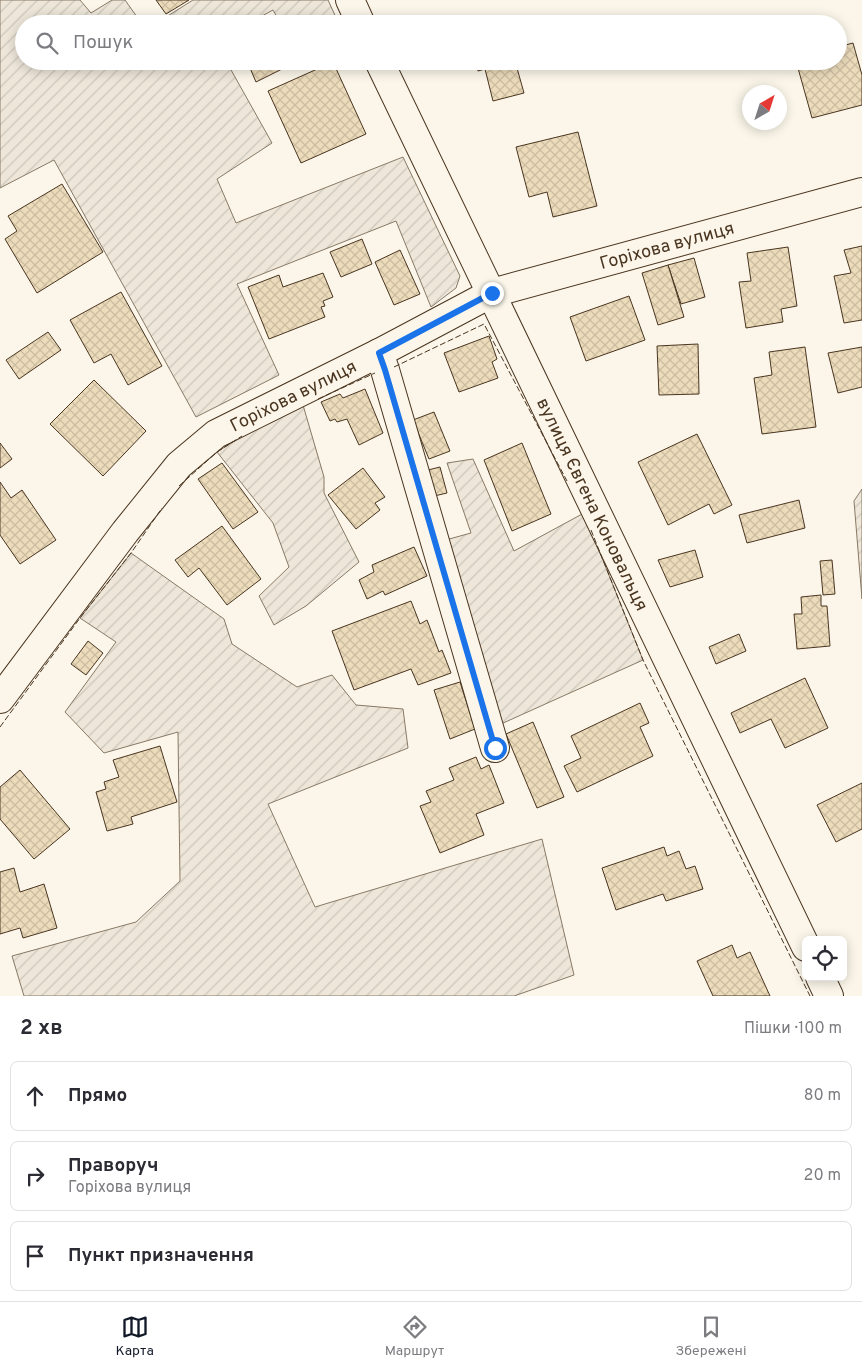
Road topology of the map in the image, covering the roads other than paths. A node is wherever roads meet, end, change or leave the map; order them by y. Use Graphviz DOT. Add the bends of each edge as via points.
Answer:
graph roads {
  1 [pos="350,0"];
  2 [pos="357,15"];
  3 [pos="384,70"];
  4 [pos="862,192"];
  5 [pos="492,293"];
  6 [pos="379,353"];
  7 [pos="0,699"];
  8 [pos="495,748"];
  9 [pos="802,939"];
  10 [pos="822,981"];
  11 [pos="829,996"];
  1 -- 2 [label="street"];
  3 -- 5 [label="street, вулиця Євгена Коновальця"];
  4 -- 5 [label="street, Горіхова вулиця"];
  5 -- 6 [label="street, Горіхова вулиця"];
  5 -- 9 [label="street, вулиця Євгена Коновальця"];
  6 -- 7 [label="street, Горіхова вулиця" via="216,434 179,465"];
  6 -- 8 [label="street"];
  10 -- 11 [label="street"];
}
